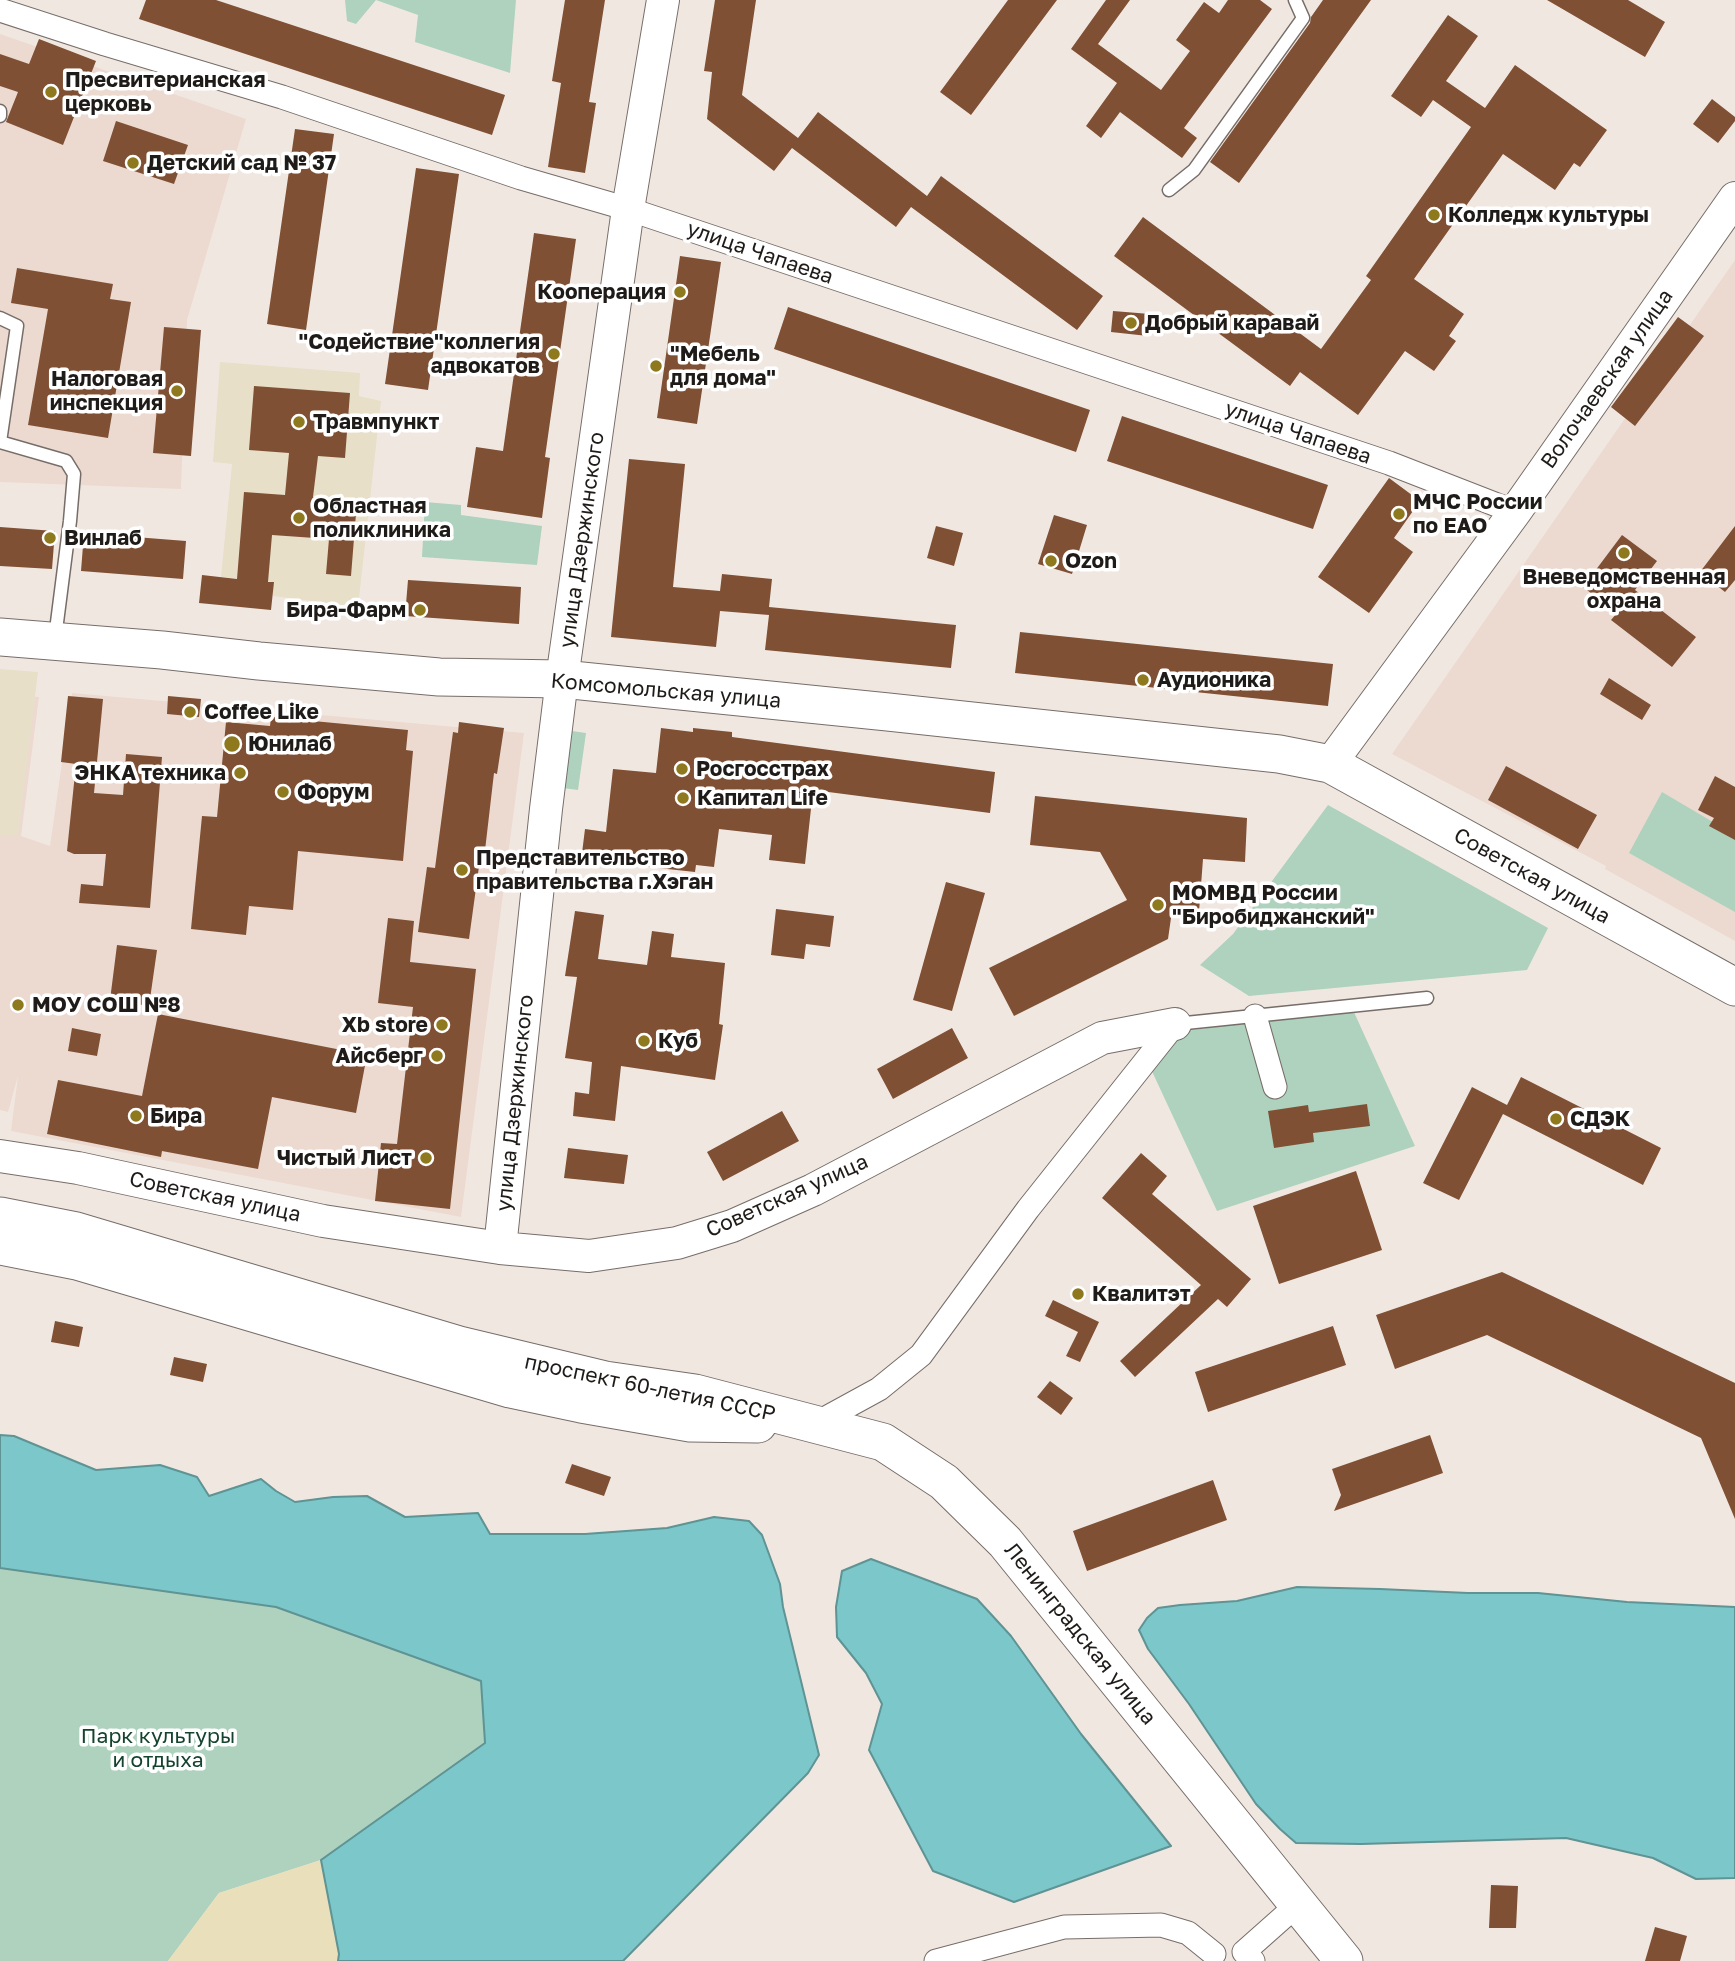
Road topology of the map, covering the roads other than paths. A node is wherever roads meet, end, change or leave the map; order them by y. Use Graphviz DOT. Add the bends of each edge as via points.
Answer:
graph roads {
  1 [pos="663,0"];
  2 [pos="1295,0"];
  3 [pos="0,10"];
  4 [pos="0,111"];
  5 [pos="0,116"];
  6 [pos="1169,190"];
  7 [pos="1735,198"];
  8 [pos="628,209"];
  9 [pos="0,318"];
  10 [pos="0,442"];
  11 [pos="1515,512"];
  12 [pos="0,637"];
  13 [pos="54,641"];
  14 [pos="562,679"];
  15 [pos="1330,764"];
  16 [pos="1735,987"];
  17 [pos="1427,998"];
  18 [pos="1255,1016"];
  19 [pos="1175,1024"];
  20 [pos="1275,1087"];
  21 [pos="0,1156"];
  22 [pos="0,1216"];
  23 [pos="0,1246"];
  24 [pos="500,1248"];
  25 [pos="455,1359"];
  26 [pos="816,1424"];
  27 [pos="1297,1905"];
  28 [pos="1249,1956"];
  29 [pos="1214,1958"];
  30 [pos="936,1961"];
  31 [pos="1344,1961"];
  1 -- 8 [label="main road, улица Дзержинского"];
  2 -- 6 [label="lane" via="1303,18 1194,170"];
  3 -- 8 [label="street, улица Чапаева"];
  4 -- 5 [label="lane"];
  7 -- 11 [label="main road, Волочаевская улица"];
  8 -- 11 [label="street, улица Чапаева" via="1389,463"];
  8 -- 14 [label="main road, улица Дзержинского"];
  9 -- 10 [label="lane" via="17,326"];
  10 -- 13 [label="lane" via="66,461 74,474"];
  11 -- 15 [label="main road, Волочаевская улица"];
  12 -- 13 [label="main road, Комсомольская улица"];
  13 -- 14 [label="main road, Комсомольская улица" via="439,677"];
  14 -- 15 [label="main road, Комсомольская улица" via="1279,754"];
  14 -- 24 [label="main road, улица Дзержинского"];
  15 -- 16 [label="main road, Советская улица"];
  17 -- 18 [label="lane, Советская улица"];
  18 -- 19 [label="lane, Советская улица"];
  18 -- 20 [label="street"];
  19 -- 24 [label="main road, Советская улица" via="1102,1038 813,1189 732,1226 677,1243 589,1256"];
  19 -- 26 [label="street" via="1028,1209 921,1355 879,1389"];
  21 -- 24 [label="main road, Советская улица" via="78,1168 323,1221"];
  22 -- 25 [label="main road, проспект 60-летия СССР" via="76,1231"];
  23 -- 25 [label="main road, проспект 60-летия СССР" via="77,1261"];
  25 -- 26 [label="main road, проспект 60-летия СССР" via="695,1393"];
  26 -- 27 [label="main road, Ленинградская улица" via="883,1442 944,1482 1005,1542"];
  27 -- 28 [label="street"];
  27 -- 31 [label="main road, Ленинградская улица"];
  28 -- 29 [label="street"];
  29 -- 30 [label="street" via="1188,1933 1161,1925 1065,1927"];
}
